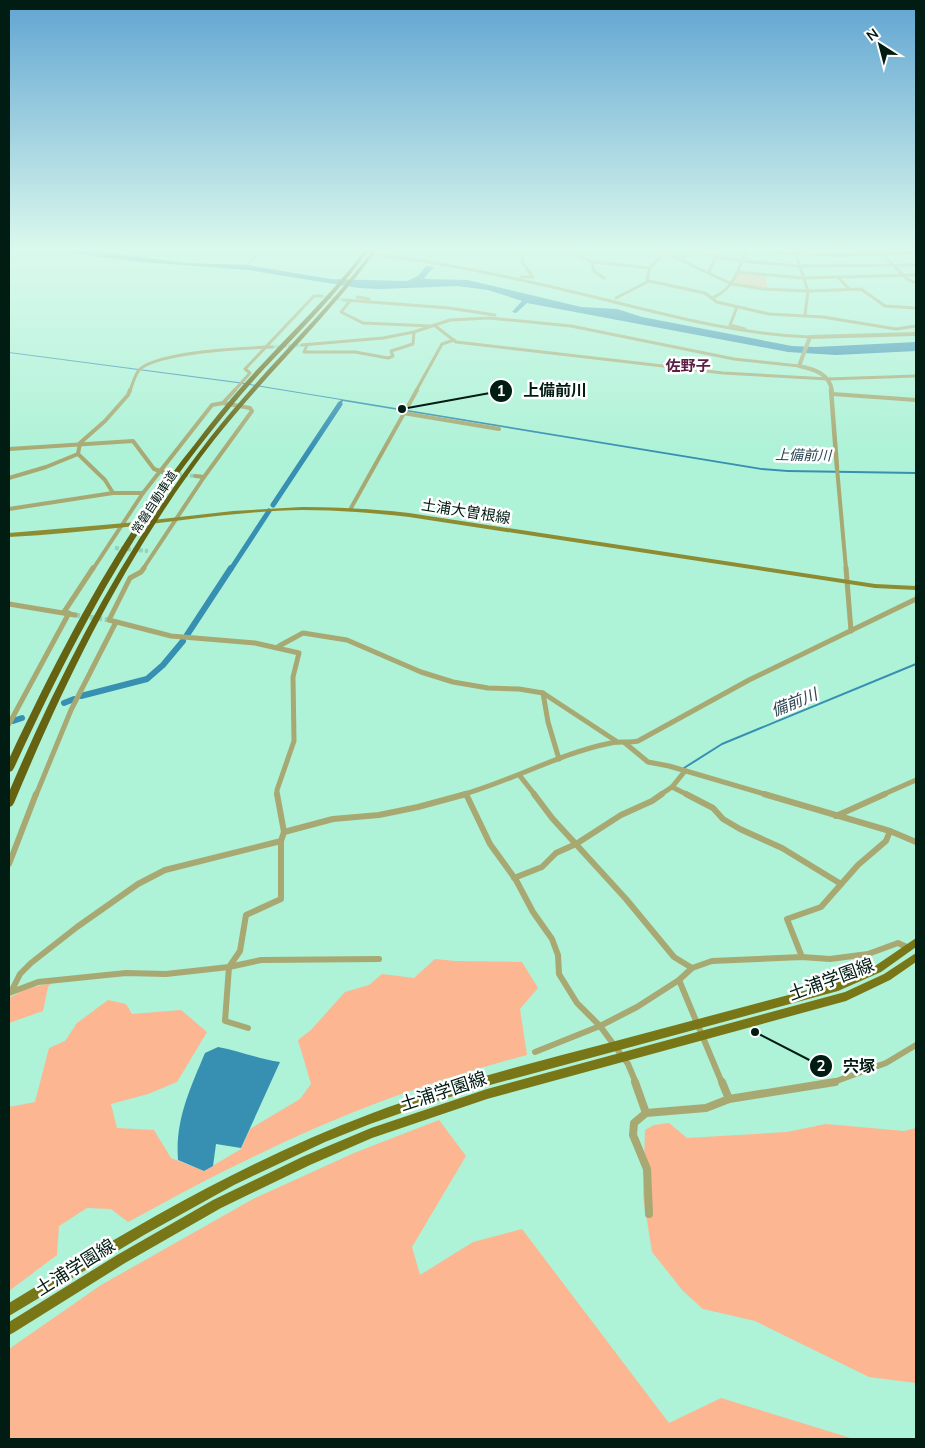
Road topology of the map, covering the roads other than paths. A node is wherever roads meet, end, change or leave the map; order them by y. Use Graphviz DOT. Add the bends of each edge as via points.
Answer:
graph roads {
  1 [pos="293,319"];
  2 [pos="308,319"];
  3 [pos="317,319"];
  4 [pos="355,319"];
  5 [pos="474,319"];
  6 [pos="496,319"];
  7 [pos="515,319"];
  8 [pos="684,319"];
  9 [pos="732,319"];
  10 [pos="823,319"];
  11 [pos="537,322"];
  12 [pos="433,326"];
  13 [pos="916,326"];
  14 [pos="414,332"];
  15 [pos="916,334"];
  16 [pos="770,335"];
  17 [pos="809,338"];
  18 [pos="454,340"];
  19 [pos="302,345"];
  20 [pos="307,345"];
  21 [pos="272,347"];
  22 [pos="265,348"];
  23 [pos="799,364"];
  24 [pos="916,376"];
  25 [pos="828,378"];
  26 [pos="833,394"];
  27 [pos="916,400"];
  28 [pos="225,405"];
  29 [pos="238,407"];
  30 [pos="404,411"];
  31 [pos="499,429"];
  32 [pos="80,443"];
  33 [pos="9,449"];
  34 [pos="78,454"];
  35 [pos="837,468"];
  36 [pos="158,472"];
  37 [pos="166,473"];
  38 [pos="195,476"];
  39 [pos="204,477"];
  40 [pos="9,478"];
  41 [pos="112,493"];
  42 [pos="143,493"];
  43 [pos="350,508"];
  44 [pos="9,509"];
  45 [pos="158,517"];
  46 [pos="145,518"];
  47 [pos="176,519"];
  48 [pos="122,525"];
  49 [pos="139,528"];
  50 [pos="9,535"];
  51 [pos="108,547"];
  52 [pos="115,548"];
  53 [pos="148,550"];
  54 [pos="155,551"];
  55 [pos="847,582"];
  56 [pos="916,588"];
  57 [pos="916,599"];
  58 [pos="9,604"];
  59 [pos="66,612"];
  60 [pos="75,615"];
  61 [pos="116,622"];
  62 [pos="851,631"];
  63 [pos="279,646"];
  64 [pos="543,693"];
  65 [pos="10,718"];
  66 [pos="9,724"];
  67 [pos="623,742"];
  68 [pos="559,759"];
  69 [pos="9,768"];
  70 [pos="685,771"];
  71 [pos="520,776"];
  72 [pos="916,780"];
  73 [pos="672,787"];
  74 [pos="466,794"];
  75 [pos="9,803"];
  76 [pos="836,816"];
  77 [pos="890,831"];
  78 [pos="284,832"];
  79 [pos="281,841"];
  80 [pos="916,842"];
  81 [pos="576,844"];
  82 [pos="9,864"];
  83 [pos="514,878"];
  84 [pos="841,884"];
  85 [pos="913,945"];
  86 [pos="802,957"];
  87 [pos="916,957"];
  88 [pos="379,959"];
  89 [pos="229,966"];
  90 [pos="692,968"];
  91 [pos="679,980"];
  92 [pos="10,992"];
  93 [pos="698,1024"];
  94 [pos="600,1026"];
  95 [pos="248,1028"];
  96 [pos="702,1036"];
  97 [pos="916,1045"];
  98 [pos="614,1046"];
  99 [pos="535,1052"];
  100 [pos="622,1058"];
  101 [pos="728,1099"];
  102 [pos="646,1113"];
  103 [pos="649,1214"];
  104 [pos="9,1310"];
  105 [pos="9,1329"];
  1 -- 22 [label="street"];
  2 -- 28 [label="highway, 常磐自動車道"];
  3 -- 29 [label="highway, 常磐自動車道"];
  4 -- 12 [label="street" via="364,323"];
  5 -- 12 [label="street"];
  6 -- 11 [label="street"];
  7 -- 11 [label="street"];
  8 -- 16 [label="street"];
  9 -- 16 [label="street" via="730,325"];
  10 -- 13 [label="street" via="896,329"];
  11 -- 23 [label="street" via="734,359"];
  12 -- 14 [label="street"];
  12 -- 18 [label="street"];
  14 -- 20 [label="street"];
  14 -- 20 [label="street" via="413,344 391,351 393,356 388,358 355,352 304,352"];
  15 -- 17 [label="street"];
  16 -- 17 [label="street"];
  17 -- 23 [label="street"];
  18 -- 25 [label="street" via="723,373"];
  18 -- 30 [label="street" via="442,344"];
  19 -- 20 [label="street"];
  21 -- 22 [label="street"];
  22 -- 28 [label="street" via="245,369 250,373"];
  22 -- 32 [label="street" via="209,350 161,359 142,367 128,395 106,421"];
  23 -- 25 [label="street"];
  24 -- 25 [label="street"];
  25 -- 26 [label="street"];
  26 -- 27 [label="street"];
  26 -- 35 [label="street"];
  28 -- 36 [label="street" via="212,405"];
  28 -- 39 [label="street" via="247,406 252,411"];
  28 -- 46 [label="highway, 常磐自動車道"];
  29 -- 45 [label="highway, 常磐自動車道"];
  30 -- 31 [label="street"];
  30 -- 43 [label="street"];
  32 -- 33 [label="street"];
  32 -- 34 [label="street"];
  32 -- 36 [label="street" via="133,441 149,466"];
  34 -- 40 [label="street" via="46,468"];
  34 -- 41 [label="street" via="106,480"];
  35 -- 55 [label="street"];
  36 -- 37 [label="street"];
  36 -- 42 [label="street"];
  38 -- 39 [label="street"];
  39 -- 47 [label="street"];
  41 -- 42 [label="street"];
  41 -- 44 [label="street"];
  42 -- 48 [label="street"];
  43 -- 47 [label="main road, 土浦大曽根線" via="264,509"];
  43 -- 55 [label="main road, 土浦大曽根線"];
  45 -- 75 [label="highway, 常磐自動車道" via="99,616 46,718"];
  46 -- 49 [label="highway, 常磐自動車道"];
  47 -- 48 [label="main road, 土浦大曽根線"];
  47 -- 54 [label="street"];
  48 -- 50 [label="main road, 土浦大曽根線"];
  48 -- 51 [label="street"];
  49 -- 69 [label="highway, 常磐自動車道" via="87,614 31,719"];
  51 -- 52 [label="street"];
  51 -- 59 [label="street"];
  53 -- 54 [label="street"];
  54 -- 61 [label="street" via="141,572 130,578 124,587 109,620"];
  55 -- 56 [label="main road, 土浦大曽根線"];
  55 -- 62 [label="street"];
  57 -- 62 [label="street"];
  58 -- 59 [label="street"];
  59 -- 60 [label="street"];
  59 -- 65 [label="street"];
  61 -- 63 [label="street" via="178,637"];
  61 -- 82 [label="street" via="98,651 75,701"];
  62 -- 67 [label="street" via="749,680 654,734 638,741"];
  63 -- 64 [label="street" via="303,633 347,640 453,682"];
  63 -- 78 [label="street" via="299,653 293,677 294,741 277,790"];
  64 -- 67 [label="street" via="609,738"];
  64 -- 68 [label="street"];
  65 -- 66 [label="street"];
  67 -- 68 [label="street" via="613,742"];
  67 -- 70 [label="street" via="648,762"];
  68 -- 71 [label="street"];
  70 -- 73 [label="street"];
  70 -- 76 [label="street"];
  71 -- 74 [label="street"];
  71 -- 81 [label="street"];
  72 -- 76 [label="street"];
  73 -- 81 [label="street"];
  73 -- 84 [label="street" via="713,808 723,819 740,829 782,848"];
  74 -- 78 [label="street" via="389,813 332,818"];
  74 -- 83 [label="street" via="490,844"];
  76 -- 77 [label="street"];
  77 -- 80 [label="street"];
  77 -- 84 [label="street" via="886,841"];
  78 -- 79 [label="street"];
  79 -- 89 [label="street" via="281,899 246,915 240,950"];
  79 -- 92 [label="street" via="165,870 138,884 31,963"];
  81 -- 83 [label="street" via="556,853 542,867"];
  81 -- 90 [label="street" via="674,957"];
  83 -- 94 [label="street" via="552,939 560,974 568,989"];
  84 -- 86 [label="street" via="821,907 786,919"];
  85 -- 86 [label="street" via="898,943 868,954 830,959"];
  85 -- 93 [label="main road, 土浦学園線" via="878,969 846,983"];
  86 -- 90 [label="street" via="712,961"];
  87 -- 96 [label="main road, 土浦学園線" via="888,977 846,996"];
  88 -- 89 [label="street" via="261,960"];
  89 -- 92 [label="street" via="166,974 126,973 60,979 38,982"];
  89 -- 95 [label="street" via="225,1021"];
  90 -- 91 [label="street"];
  91 -- 93 [label="street"];
  91 -- 94 [label="street"];
  93 -- 96 [label="street"];
  93 -- 98 [label="main road, 土浦学園線"];
  94 -- 98 [label="street"];
  94 -- 99 [label="street"];
  96 -- 100 [label="main road, 土浦学園線"];
  96 -- 101 [label="street"];
  97 -- 101 [label="street" via="886,1063 828,1084"];
  98 -- 100 [label="street"];
  98 -- 104 [label="main road, 土浦学園線" via="436,1095 305,1146 218,1187"];
  100 -- 102 [label="street" via="635,1080"];
  100 -- 105 [label="main road, 土浦学園線" via="438,1109 306,1161 217,1204"];
  101 -- 102 [label="street" via="706,1108"];
  102 -- 103 [label="street" via="634,1123 633,1135 648,1169"];
}
